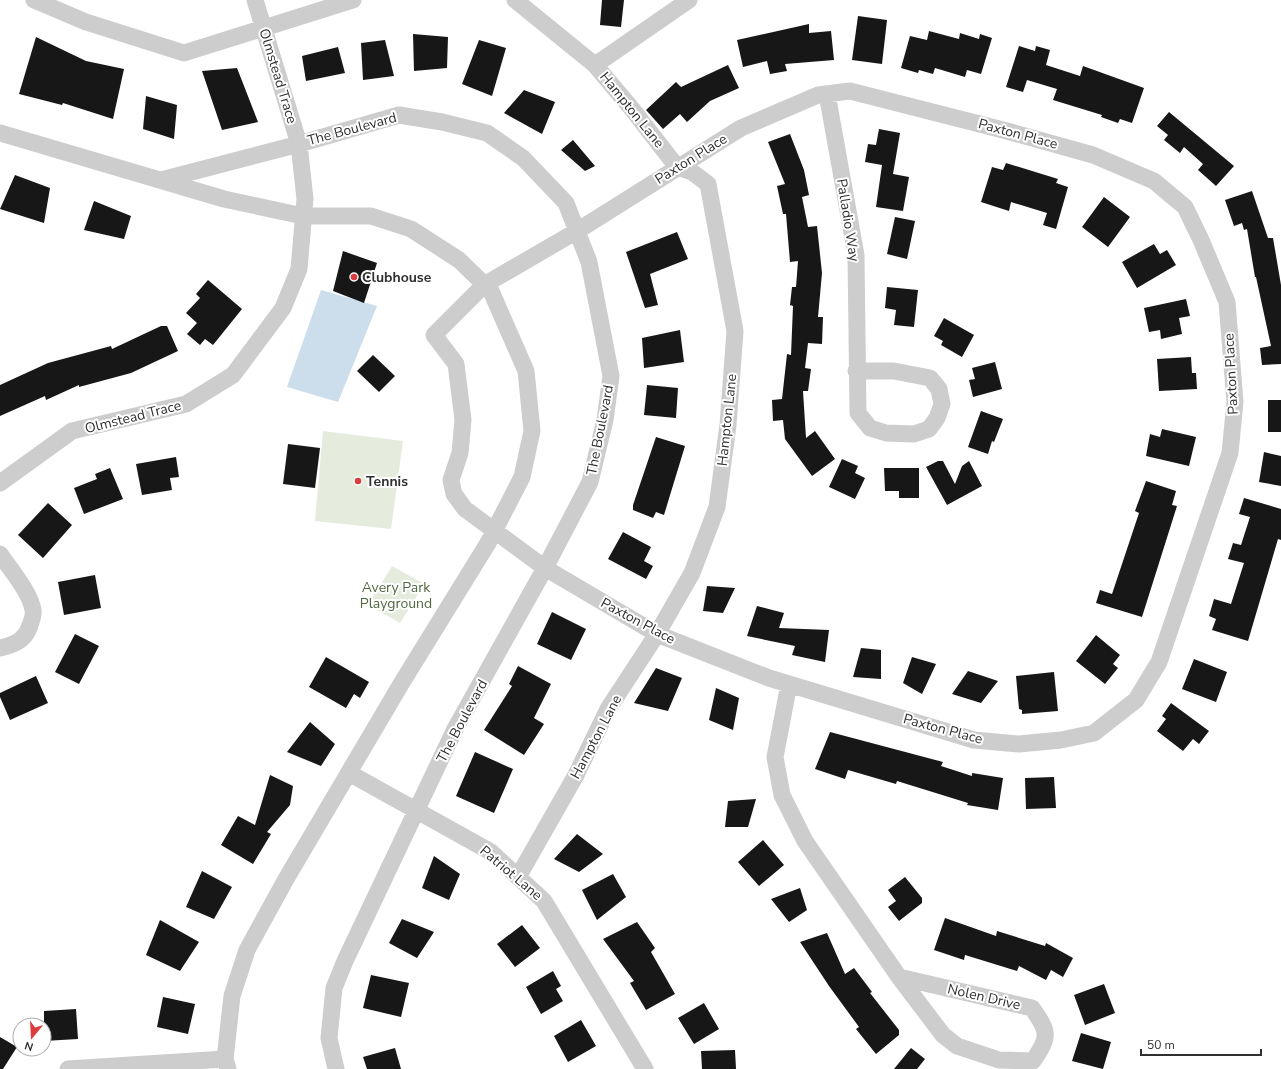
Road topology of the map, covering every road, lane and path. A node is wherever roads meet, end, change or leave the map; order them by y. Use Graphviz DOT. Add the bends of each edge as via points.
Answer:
graph roads {
  1 [pos="34,0"];
  2 [pos="255,0"];
  3 [pos="353,0"];
  4 [pos="515,0"];
  5 [pos="689,0"];
  6 [pos="264,27"];
  7 [pos="595,65"];
  8 [pos="827,94"];
  9 [pos="0,133"];
  10 [pos="299,144"];
  11 [pos="677,168"];
  12 [pos="160,180"];
  13 [pos="303,216"];
  14 [pos="577,231"];
  15 [pos="484,285"];
  16 [pos="856,371"];
  17 [pos="0,483"];
  18 [pos="494,532"];
  19 [pos="0,554"];
  20 [pos="545,568"];
  21 [pos="657,634"];
  22 [pos="0,648"];
  23 [pos="789,684"];
  24 [pos="349,773"];
  25 [pos="417,811"];
  26 [pos="518,877"];
  27 [pos="899,977"];
  28 [pos="227,1064"];
  29 [pos="68,1069"];
  30 [pos="336,1069"];
  31 [pos="645,1069"];
  1 -- 6 [label="street" via="86,22 184,52"];
  2 -- 6 [label="street, Olmstead Trace"];
  3 -- 6 [label="street"];
  4 -- 7 [label="street, Hampton Lane"];
  5 -- 7 [label="street"];
  6 -- 10 [label="street, Olmstead Trace"];
  7 -- 11 [label="street, Hampton Lane"];
  8 -- 11 [label="street, Paxton Place" via="818,95 741,128"];
  8 -- 16 [label="street, Palladio Way" via="856,255"];
  8 -- 23 [label="street, Paxton Place" via="850,91 1007,131 1093,155 1154,181 1185,207 1227,302 1235,402 1230,453 1159,662 1136,700 1094,733 1061,740 1019,744 974,740"];
  9 -- 12 [label="street"];
  10 -- 12 [label="street, The Boulevard"];
  10 -- 13 [label="street, Olmstead Trace" via="305,199"];
  10 -- 14 [label="street, The Boulevard" via="399,115 486,133 523,158 566,203"];
  11 -- 14 [label="street, Paxton Place"];
  11 -- 21 [label="street, Hampton Lane" via="692,172 708,184 735,331 728,425 717,507 692,573"];
  12 -- 13 [label="street" via="224,199"];
  13 -- 15 [label="street" via="371,216 411,229 459,260"];
  13 -- 17 [label="street, Olmstead Trace" via="299,269 283,308 233,375 186,404 72,431"];
  14 -- 15 [label="street, Paxton Place"];
  14 -- 20 [label="street, The Boulevard" via="589,262 611,376 605,420 590,482"];
  15 -- 18 [label="street" via="491,291 526,371 532,431 522,477"];
  15 -- 18 [label="street, Paxton Place" via="434,335 456,364 463,420 460,453 451,480 454,494 465,509"];
  16 -- 16 [label="street, Palladio Way" via="858,413 870,428 886,434 914,434 929,429 937,418 942,404 940,389 930,378 894,371"];
  18 -- 20 [label="street, Paxton Place"];
  18 -- 24 [label="street"];
  19 -- 22 [label="street" via="30,599 34,612 27,633 20,641"];
  20 -- 21 [label="street, Paxton Place"];
  20 -- 25 [label="street, The Boulevard" via="455,729"];
  21 -- 23 [label="street, Paxton Place"];
  21 -- 26 [label="street, Hampton Lane" via="608,710 576,775"];
  23 -- 27 [label="street, Nolen Drive" via="775,757 782,795 805,841"];
  24 -- 25 [label="street, Patriot Lane"];
  24 -- 28 [label="street" via="247,950 232,996"];
  25 -- 26 [label="street, Patriot Lane" via="491,852"];
  25 -- 30 [label="street, The Boulevard" via="334,988 329,1038"];
  26 -- 31 [label="street, Patriot Lane" via="544,901"];
  27 -- 27 [label="street, Nolen Drive" via="943,1035 956,1046 999,1060 1033,1061 1044,1045 1045,1027 1032,1008"];
  28 -- 29 [label="street"];
}
